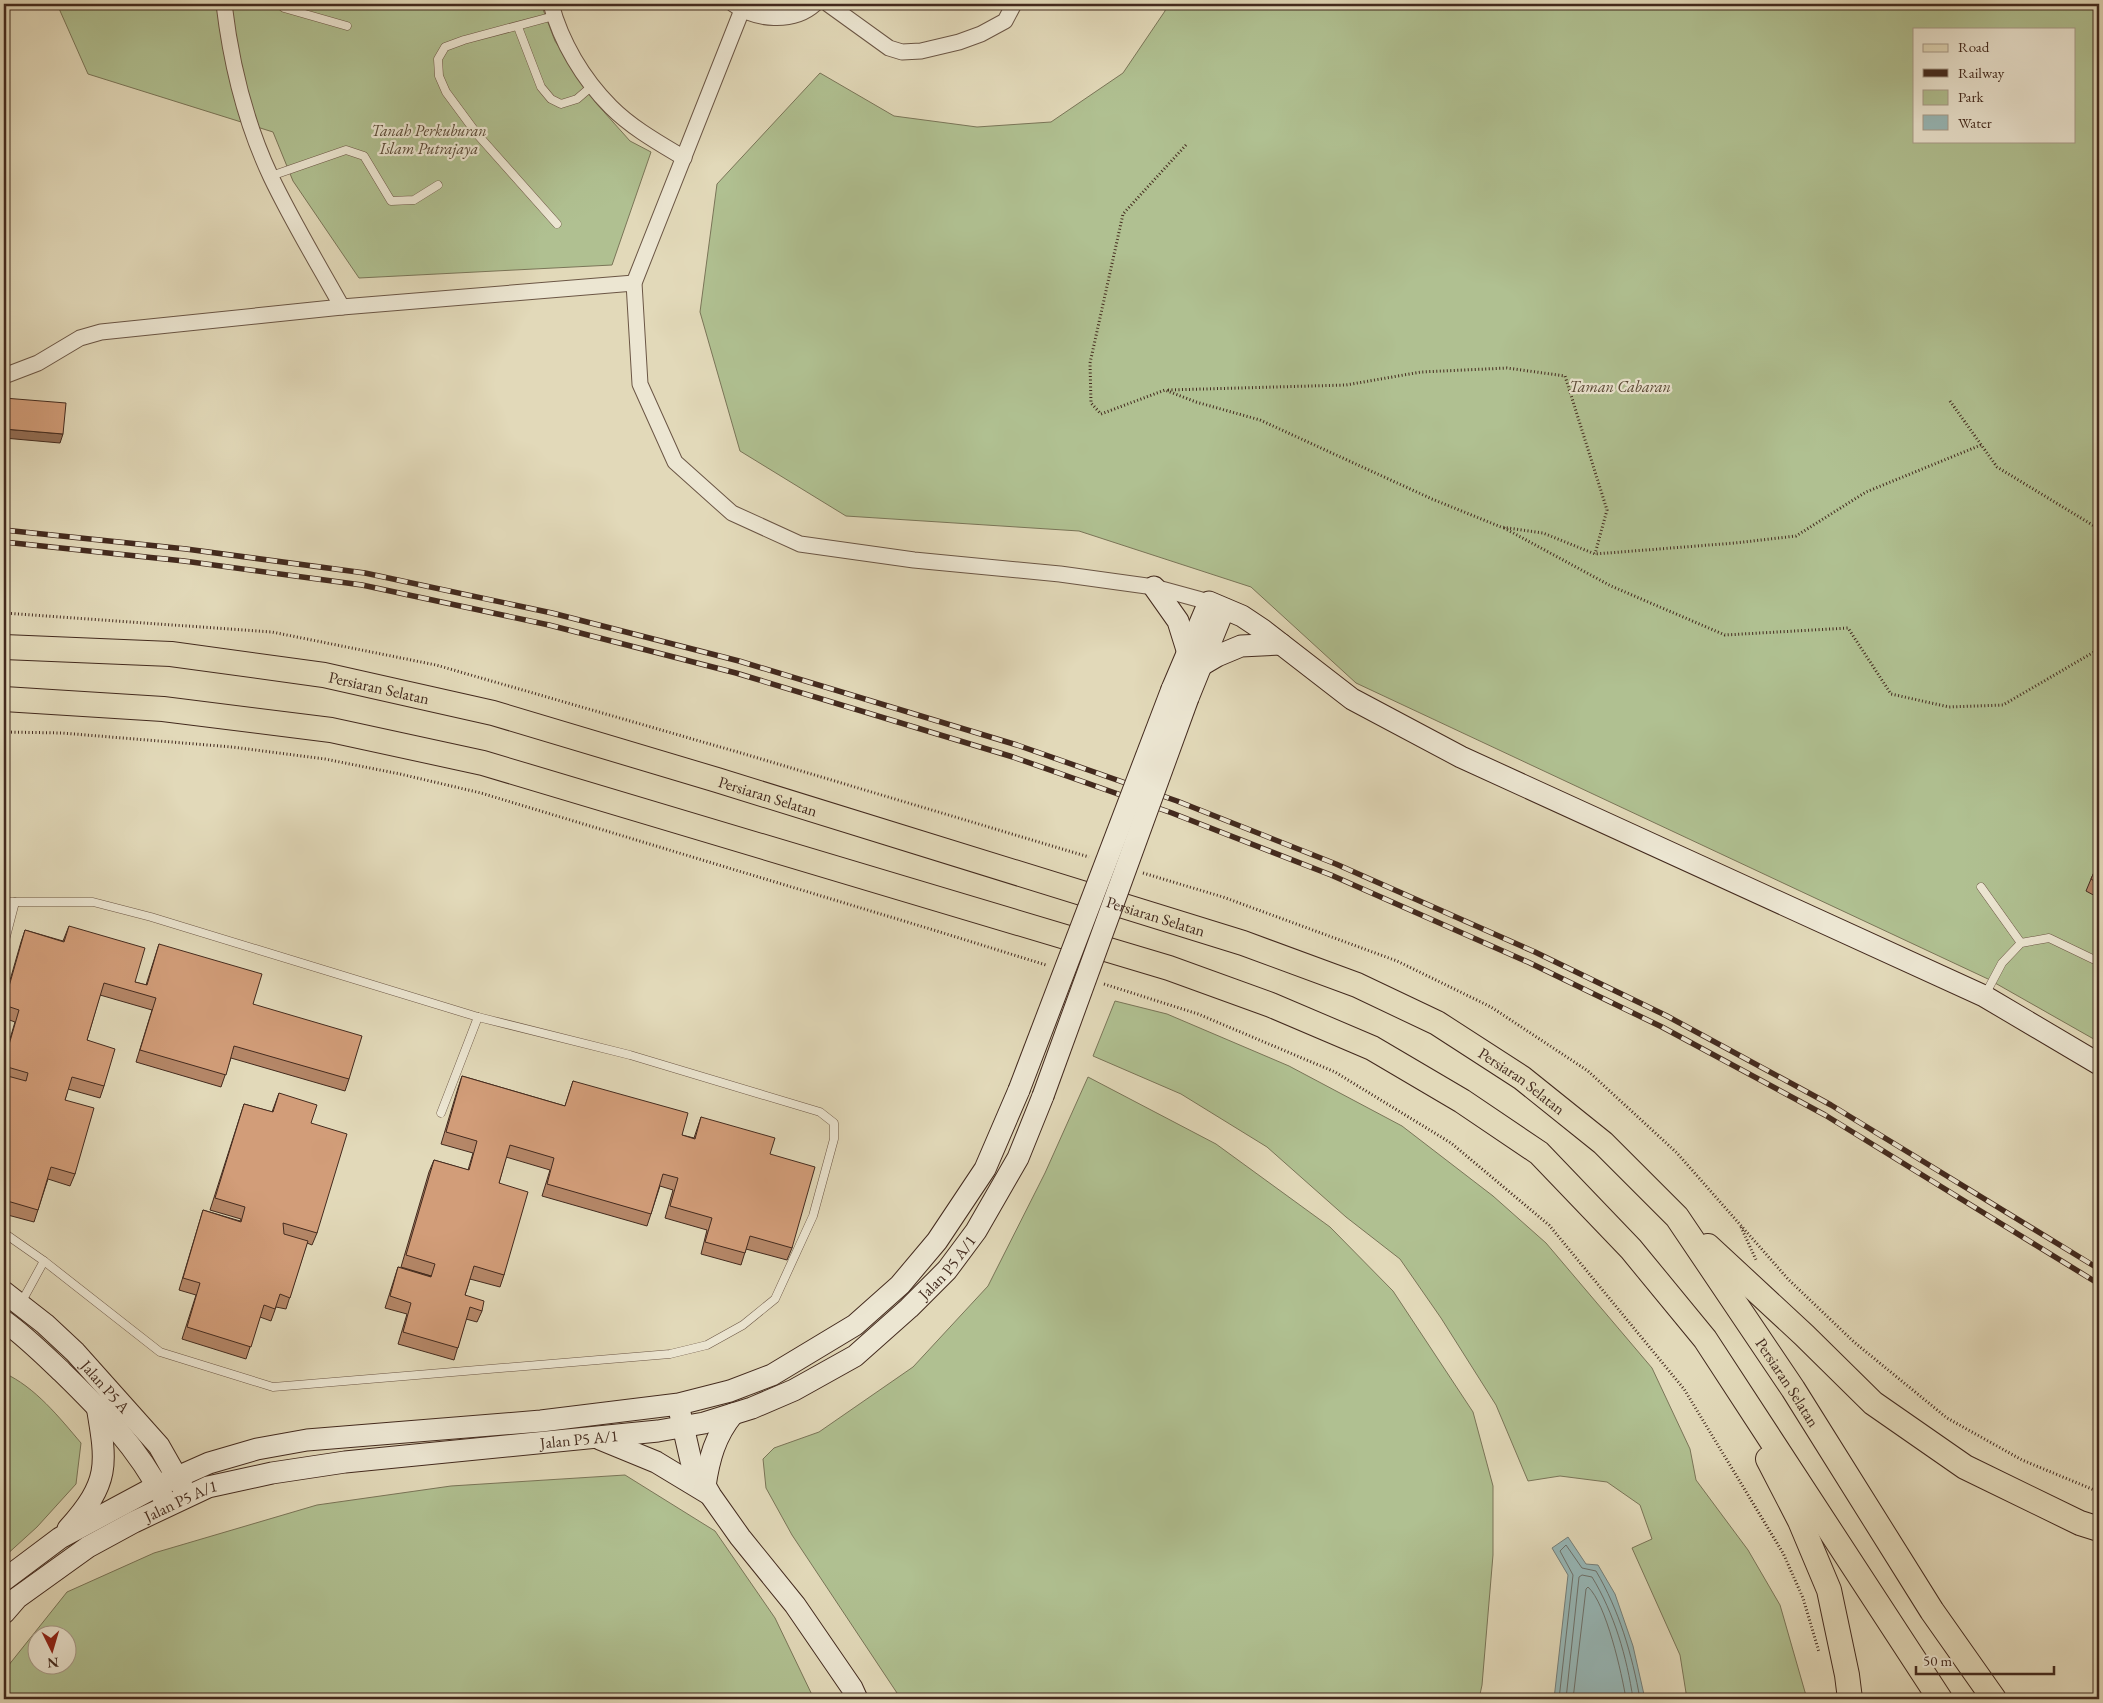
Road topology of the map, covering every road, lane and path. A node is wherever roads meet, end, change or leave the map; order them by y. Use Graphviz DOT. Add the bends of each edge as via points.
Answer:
graph roads {
  1 [pos="224,4"];
  2 [pos="279,4"];
  3 [pos="815,4"];
  4 [pos="828,4"];
  5 [pos="1014,4"];
  6 [pos="738,7"];
  7 [pos="553,10"];
  8 [pos="348,26"];
  9 [pos="518,27"];
  10 [pos="592,86"];
  11 [pos="1186,145"];
  12 [pos="684,158"];
  13 [pos="271,176"];
  14 [pos="438,185"];
  15 [pos="557,224"];
  16 [pos="634,283"];
  17 [pos="342,308"];
  18 [pos="4,376"];
  19 [pos="1165,390"];
  20 [pos="1950,401"];
  21 [pos="1981,445"];
  22 [pos="1501,527"];
  23 [pos="2099,529"];
  24 [pos="1595,554"];
  25 [pos="1154,587"];
  26 [pos="1216,605"];
  27 [pos="1281,644"];
  28 [pos="4,647"];
  29 [pos="2099,649"];
  30 [pos="1194,659"];
  31 [pos="1180,694"];
  32 [pos="4,699"];
  33 [pos="1980,886"];
  34 [pos="4,902"];
  35 [pos="16,902"];
  36 [pos="2021,942"];
  37 [pos="4,944"];
  38 [pos="2099,962"];
  39 [pos="1984,996"];
  40 [pos="478,1017"];
  41 [pos="2099,1064"];
  42 [pos="441,1114"];
  43 [pos="1677,1218"];
  44 [pos="4,1233"];
  45 [pos="44,1261"];
  46 [pos="12,1298"];
  47 [pos="4,1321"];
  48 [pos="1705,1338"];
  49 [pos="679,1404"];
  50 [pos="97,1406"];
  51 [pos="733,1414"];
  52 [pos="683,1427"];
  53 [pos="597,1437"];
  54 [pos="177,1477"];
  55 [pos="157,1486"];
  56 [pos="708,1491"];
  57 [pos="187,1497"];
  58 [pos="167,1506"];
  59 [pos="2099,1529"];
  60 [pos="60,1538"];
  61 [pos="4,1580"];
  62 [pos="4,1614"];
  63 [pos="857,1699"];
  64 [pos="1850,1699"];
  65 [pos="1940,1699"];
  66 [pos="1994,1699"];
  1 -- 13 [label="street" via="238,88"];
  2 -- 8 [label="lane"];
  3 -- 6 [label="street" via="790,16 766,17"];
  4 -- 5 [label="street" via="889,48 902,52 921,51 981,34 1005,21"];
  6 -- 12 [label="street"];
  7 -- 9 [label="lane"];
  7 -- 10 [label="street" via="569,50"];
  9 -- 10 [label="lane" via="541,87 551,99 561,104 577,99"];
  9 -- 15 [label="lane" via="446,47 438,59 439,76 446,92 477,134"];
  10 -- 12 [label="street" via="612,108 641,131"];
  11 -- 19 [label="path" via="1123,214 1090,363 1091,403 1101,414"];
  12 -- 16 [label="street"];
  13 -- 14 [label="lane" via="346,150 364,156 391,201 414,200"];
  13 -- 17 [label="street"];
  16 -- 17 [label="street"];
  16 -- 25 [label="street" via="640,384 675,462 732,513 800,544"];
  17 -- 18 [label="street" via="101,332 80,338 38,363"];
  19 -- 22 [label="path" via="1260,420"];
  19 -- 24 [label="path" via="1346,384 1421,372 1506,368 1564,376 1607,510"];
  20 -- 21 [label="path"];
  21 -- 23 [label="path" via="1998,467"];
  21 -- 24 [label="path" via="1866,492 1796,536"];
  22 -- 24 [label="path" via="1542,533"];
  22 -- 29 [label="path" via="1611,586 1725,636 1848,628 1891,694 1949,707 2003,705"];
  25 -- 26 [label="street"];
  25 -- 30 [label="street" via="1178,621"];
  26 -- 27 [label="street" via="1242,616"];
  26 -- 30 [label="street"];
  27 -- 30 [label="street" via="1242,646 1217,656"];
  27 -- 39 [label="street" via="1352,699 1461,757"];
  28 -- 43 [label="main road, Persiaran Selatan" via="171,654 324,675 493,713 1243,942 1357,985 1437,1023 1522,1078 1595,1137"];
  30 -- 31 [label="street"];
  31 -- 49 [label="street, Jalan P5 A/1, bridge" via="985,1169 937,1242 900,1285 855,1325 772,1375 730,1391"];
  31 -- 51 [label="street, Jalan P5 A/1, bridge" via="1043,1096 1018,1158 976,1231 947,1270 855,1356 794,1390"];
  32 -- 48 [label="main road" via="163,709 331,730 483,763 1170,968 1271,1005 1372,1048 1462,1100 1539,1153 1631,1249"];
  33 -- 36 [label="lane"];
  34 -- 35 [label="lane"];
  35 -- 37 [label="lane"];
  35 -- 40 [label="lane" via="101,904"];
  36 -- 38 [label="lane" via="2049,938"];
  36 -- 39 [label="lane" via="2002,963"];
  39 -- 41 [label="street"];
  40 -- 42 [label="lane"];
  40 -- 45 [label="lane" via="630,1055 820,1112 834,1123 834,1139 813,1216 775,1298 743,1325 707,1345 670,1354 273,1387 160,1352"];
  43 -- 59 [label="main road" via="1873,1403 1965,1467 2080,1523"];
  43 -- 66 [label="main road, Persiaran Selatan" via="1793,1389 1932,1611"];
  44 -- 45 [label="lane"];
  45 -- 46 [label="lane"];
  46 -- 54 [label="street, Jalan P5 A" via="75,1352 159,1446"];
  47 -- 50 [label="street, Jalan P5 A"];
  48 -- 64 [label="main road" via="1800,1522 1829,1590"];
  48 -- 65 [label="main road"];
  49 -- 52 [label="street"];
  49 -- 54 [label="street, Jalan P5 A/1" via="541,1421 307,1440 257,1449 209,1463"];
  50 -- 55 [label="street, Jalan P5 A" via="140,1458"];
  50 -- 60 [label="street" via="104,1465 96,1493"];
  51 -- 52 [label="street, Jalan P5 A/1"];
  51 -- 56 [label="street" via="722,1428 710,1456"];
  52 -- 53 [label="street, Jalan P5 A/1"];
  52 -- 56 [label="street" via="692,1461"];
  53 -- 56 [label="street" via="656,1462"];
  53 -- 57 [label="street, Jalan P5 A/1" via="272,1472 208,1487"];
  54 -- 55 [label="street, Jalan P5 A/1"];
  54 -- 57 [label="street, Jalan P5 A"];
  55 -- 58 [label="street, Jalan P5 A"];
  55 -- 60 [label="street, Jalan P5 A/1"];
  56 -- 63 [label="street" via="795,1606"];
  57 -- 58 [label="street, Jalan P5 A/1"];
  58 -- 62 [label="street, Jalan P5 A/1" via="88,1548 17,1598"];
  60 -- 61 [label="street, Jalan P5 A/1"];
}
